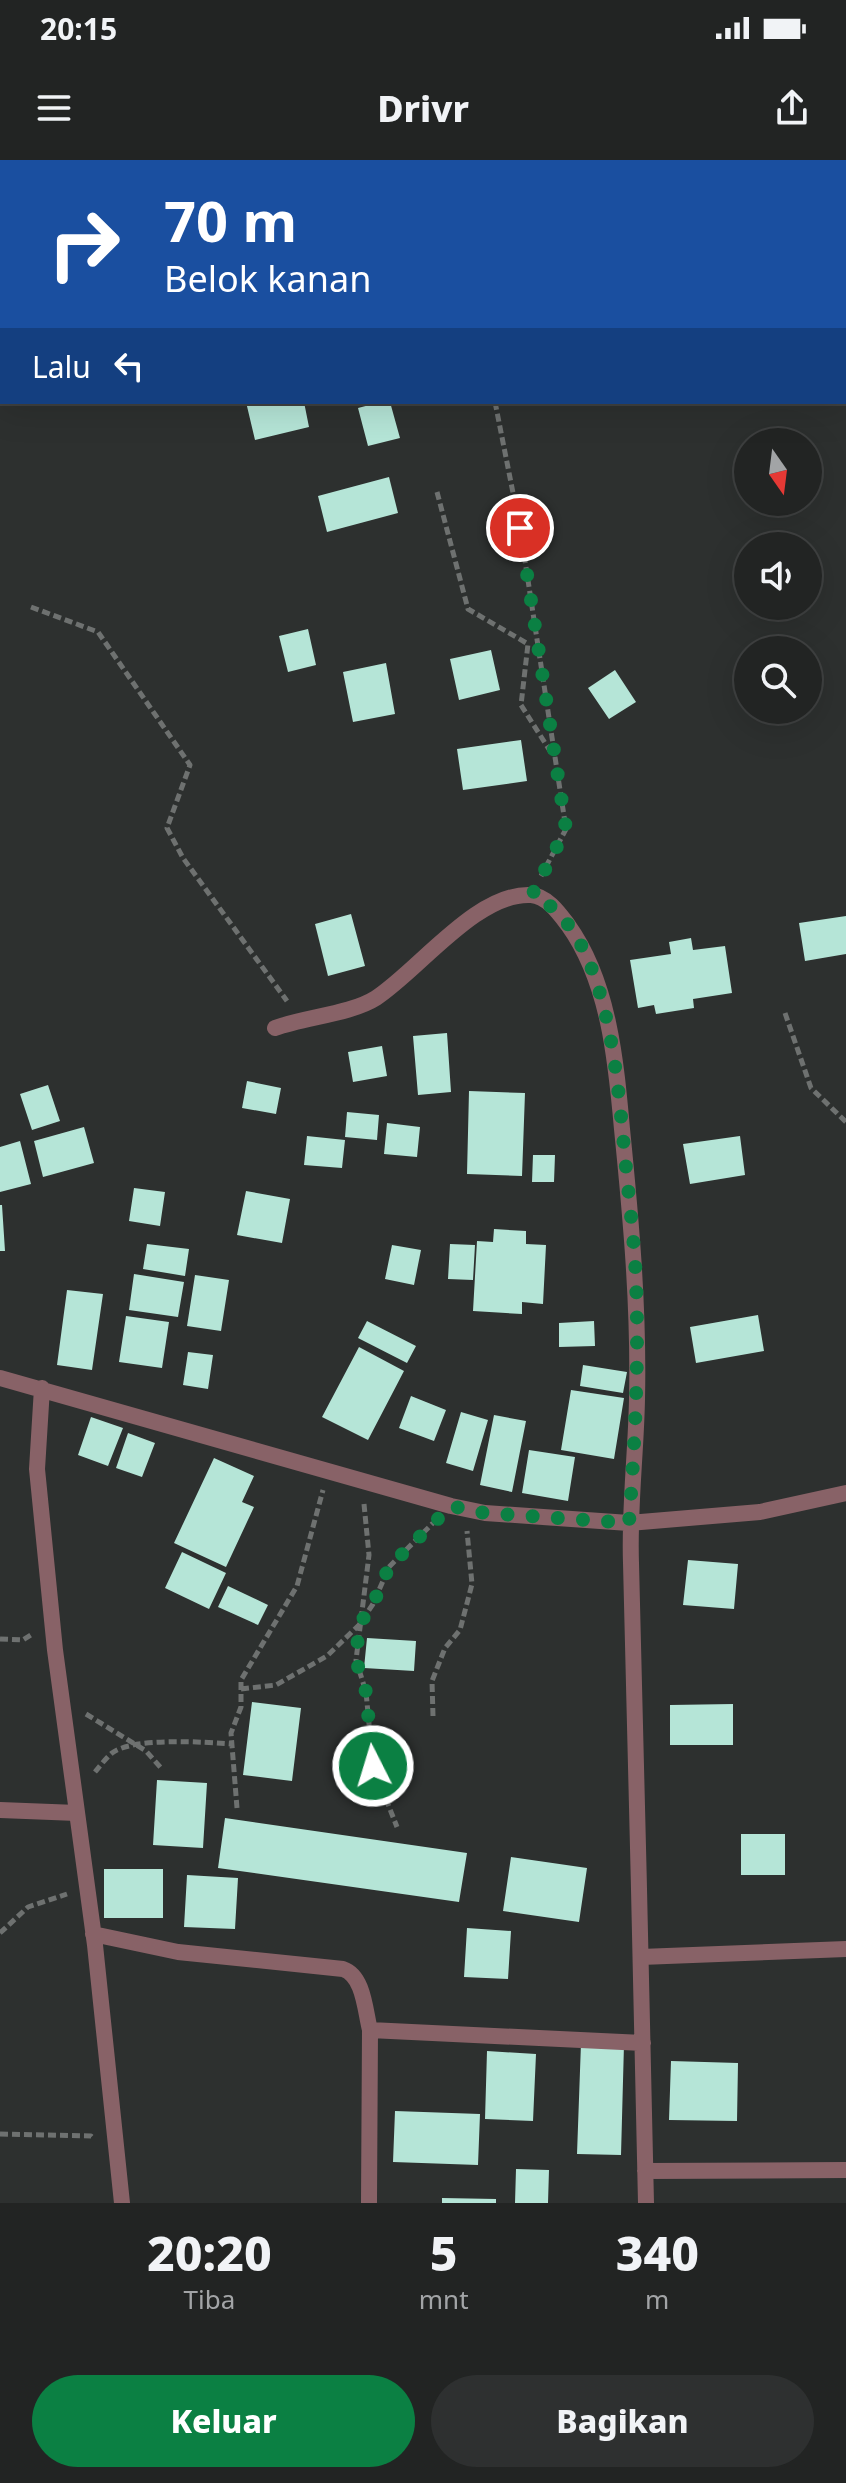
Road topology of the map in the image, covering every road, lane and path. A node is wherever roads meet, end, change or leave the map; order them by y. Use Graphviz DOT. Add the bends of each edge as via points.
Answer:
graph roads {
  1 [pos="495,404"];
  2 [pos="437,492"];
  3 [pos="31,607"];
  4 [pos="555,759"];
  5 [pos="532,895"];
  6 [pos="785,1013"];
  7 [pos="300,1019"];
  8 [pos="275,1028"];
  9 [pos="846,1122"];
  10 [pos="0,1378"];
  11 [pos="42,1388"];
  12 [pos="329,1470"];
  13 [pos="361,1480"];
  14 [pos="846,1493"];
  15 [pos="458,1508"];
  16 [pos="629,1523"];
  17 [pos="52,1622"];
  18 [pos="359,1625"];
  19 [pos="0,1639"];
  20 [pos="241,1689"];
  21 [pos="62,1698"];
  22 [pos="433,1716"];
  23 [pos="232,1744"];
  24 [pos="136,1745"];
  25 [pos="162,1769"];
  26 [pos="77,1806"];
  27 [pos="237,1808"];
  28 [pos="0,1810"];
  29 [pos="397,1827"];
  30 [pos="87,1887"];
  31 [pos="0,1933"];
  32 [pos="93,1934"];
  33 [pos="846,1949"];
  34 [pos="641,1957"];
  35 [pos="370,2030"];
  36 [pos="643,2043"];
  37 [pos="0,2134"];
  38 [pos="117,2157"];
  39 [pos="846,2170"];
  40 [pos="645,2171"];
  41 [pos="122,2203"];
  42 [pos="369,2203"];
  43 [pos="646,2203"];
  1 -- 4 [label="path"];
  2 -- 4 [label="path" via="468,609 528,644 521,705"];
  3 -- 7 [label="path" via="98,632 190,765 167,828 183,858"];
  4 -- 5 [label="path" via="566,829"];
  5 -- 7 [label="street" via="479,912 372,1001"];
  5 -- 16 [label="street" via="559,913 587,956 615,1059 636,1278 637,1401"];
  6 -- 9 [label="path" via="811,1088"];
  7 -- 8 [label="street"];
  10 -- 11 [label="street"];
  11 -- 12 [label="street"];
  11 -- 17 [label="street" via="37,1469"];
  12 -- 13 [label="street"];
  12 -- 20 [label="path" via="297,1586 241,1680"];
  13 -- 15 [label="street"];
  13 -- 18 [label="path" via="369,1555"];
  14 -- 16 [label="street" via="760,1512"];
  15 -- 16 [label="street"];
  15 -- 18 [label="path" via="389,1567"];
  15 -- 22 [label="path" via="472,1584 460,1630 445,1648 432,1681"];
  16 -- 34 [label="street"];
  17 -- 19 [label="path" via="23,1640"];
  17 -- 21 [label="street"];
  18 -- 20 [label="path" via="327,1656 276,1685"];
  18 -- 29 [label="path" via="356,1660 366,1692 373,1766"];
  20 -- 23 [label="path"];
  21 -- 24 [label="path"];
  21 -- 26 [label="street"];
  23 -- 24 [label="path"];
  23 -- 27 [label="path"];
  24 -- 25 [label="path"];
  24 -- 26 [label="path" via="114,1751"];
  26 -- 28 [label="street"];
  26 -- 30 [label="street"];
  30 -- 31 [label="path" via="28,1907"];
  30 -- 32 [label="street"];
  32 -- 35 [label="street" via="178,1952 350,1971"];
  32 -- 38 [label="street"];
  33 -- 34 [label="street"];
  34 -- 36 [label="street"];
  35 -- 36 [label="street"];
  35 -- 42 [label="street"];
  36 -- 40 [label="street"];
  37 -- 38 [label="path" via="91,2136"];
  38 -- 41 [label="street"];
  39 -- 40 [label="street"];
  40 -- 43 [label="street"];
}
